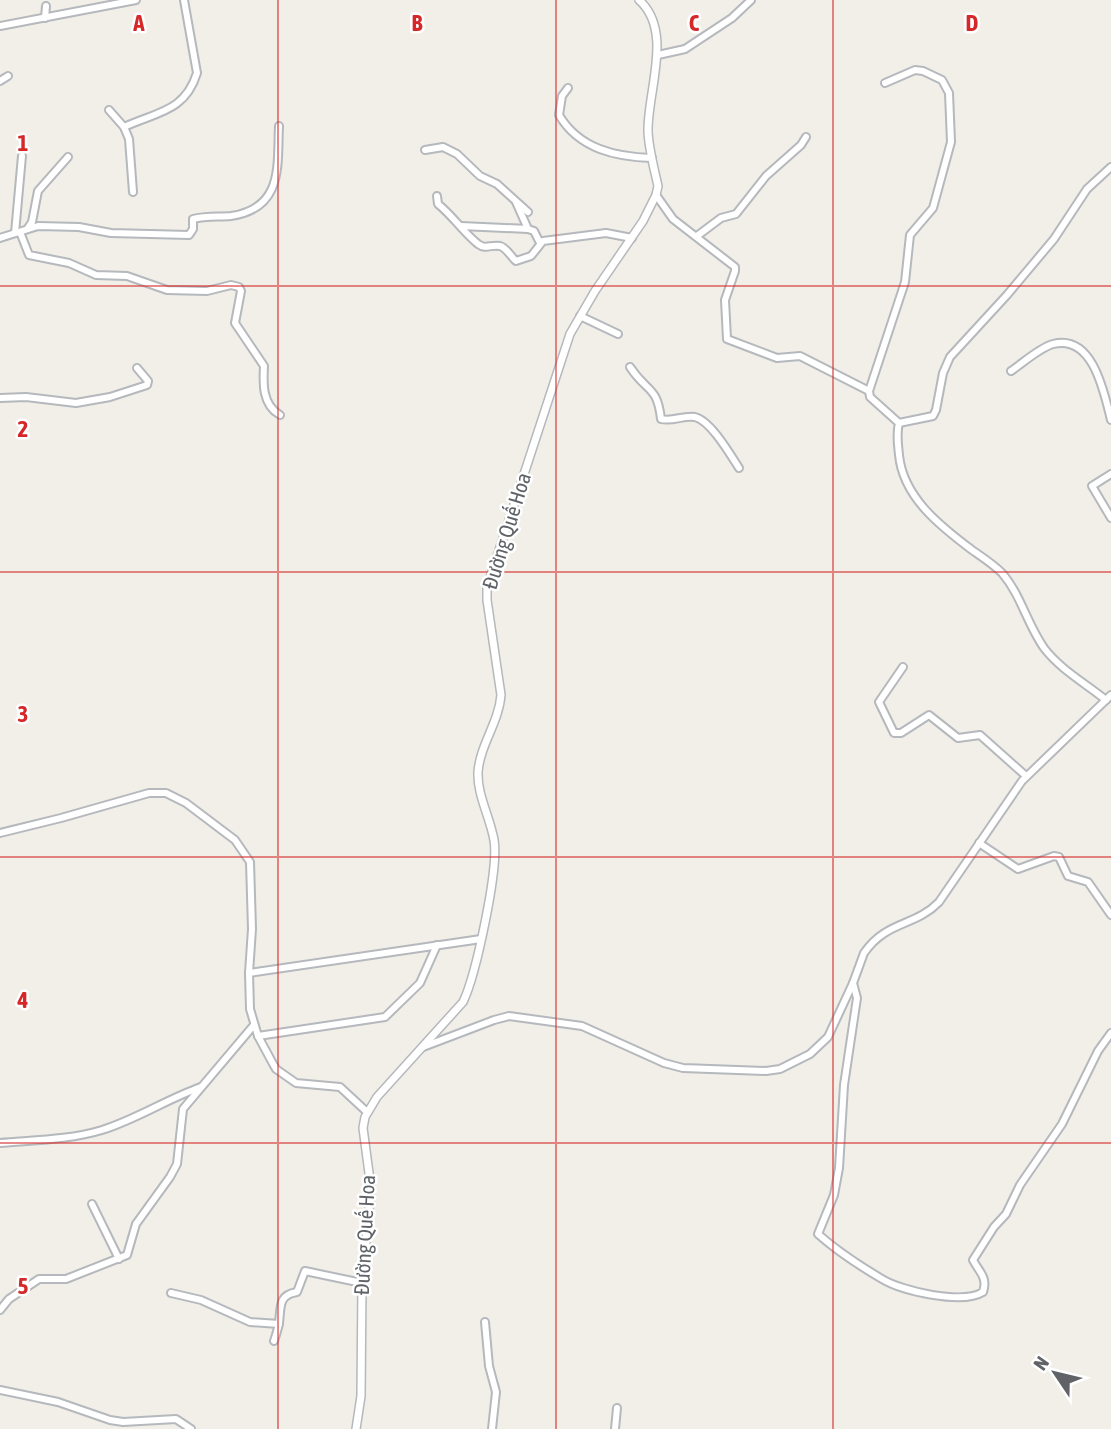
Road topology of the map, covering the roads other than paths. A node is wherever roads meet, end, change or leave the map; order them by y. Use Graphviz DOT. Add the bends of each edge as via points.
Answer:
graph roads {
  1 [pos="136,0"];
  2 [pos="184,0"];
  3 [pos="639,0"];
  4 [pos="751,0"];
  5 [pos="46,6"];
  6 [pos="45,18"];
  7 [pos="0,26"];
  8 [pos="658,55"];
  9 [pos="8,76"];
  10 [pos="0,81"];
  11 [pos="885,83"];
  12 [pos="568,88"];
  13 [pos="109,110"];
  14 [pos="279,126"];
  15 [pos="124,127"];
  16 [pos="806,137"];
  17 [pos="425,150"];
  18 [pos="22,156"];
  19 [pos="68,157"];
  20 [pos="652,158"];
  21 [pos="1111,167"];
  22 [pos="133,192"];
  23 [pos="656,195"];
  24 [pos="437,196"];
  25 [pos="514,198"];
  26 [pos="528,212"];
  27 [pos="461,226"];
  28 [pos="28,228"];
  29 [pos="528,229"];
  30 [pos="18,232"];
  31 [pos="697,236"];
  32 [pos="0,237"];
  33 [pos="632,237"];
  34 [pos="540,243"];
  35 [pos="580,316"];
  36 [pos="618,334"];
  37 [pos="630,367"];
  38 [pos="137,368"];
  39 [pos="1011,371"];
  40 [pos="869,391"];
  41 [pos="0,398"];
  42 [pos="280,415"];
  43 [pos="1111,420"];
  44 [pos="899,423"];
  45 [pos="739,468"];
  46 [pos="1111,474"];
  47 [pos="1111,519"];
  48 [pos="903,667"];
  49 [pos="1108,698"];
  50 [pos="1026,776"];
  51 [pos="0,833"];
  52 [pos="979,843"];
  53 [pos="1111,915"];
  54 [pos="481,939"];
  55 [pos="437,945"];
  56 [pos="248,973"];
  57 [pos="853,983"];
  58 [pos="254,1025"];
  59 [pos="1111,1033"];
  60 [pos="258,1036"];
  61 [pos="423,1047"];
  62 [pos="203,1086"];
  63 [pos="367,1112"];
  64 [pos="0,1143"];
  65 [pos="92,1204"];
  66 [pos="119,1258"];
  67 [pos="362,1283"];
  68 [pos="171,1293"];
  69 [pos="0,1310"];
  70 [pos="485,1322"];
  71 [pos="279,1324"];
  72 [pos="274,1340"];
  73 [pos="0,1390"];
  74 [pos="617,1408"];
  75 [pos="191,1429"];
  76 [pos="356,1429"];
  77 [pos="492,1429"];
  78 [pos="615,1429"];
  1 -- 6 [label="street"];
  2 -- 15 [label="street" via="195,79 174,108"];
  3 -- 8 [label="street" via="649,11"];
  4 -- 8 [label="street" via="685,49"];
  5 -- 6 [label="street"];
  6 -- 7 [label="street"];
  8 -- 20 [label="street" via="649,122"];
  9 -- 10 [label="street"];
  11 -- 40 [label="street" via="915,70 942,80 949,93 951,142 933,208 910,235 905,282"];
  12 -- 20 [label="street" via="559,116 578,139 626,156"];
  13 -- 15 [label="street"];
  14 -- 28 [label="street" via="278,175 262,201 249,210 193,219 192,232 183,235"];
  15 -- 22 [label="street"];
  16 -- 31 [label="street" via="736,214 721,218"];
  17 -- 25 [label="street" via="443,146"];
  18 -- 30 [label="street"];
  19 -- 28 [label="street" via="38,191"];
  20 -- 23 [label="street"];
  21 -- 44 [label="street" via="1087,189 1054,239 950,358 933,416"];
  23 -- 31 [label="street" via="673,219"];
  23 -- 33 [label="street, Đường Quế Hoa"];
  24 -- 27 [label="street" via="439,205"];
  25 -- 26 [label="street"];
  25 -- 29 [label="street"];
  27 -- 29 [label="street"];
  27 -- 34 [label="street" via="477,243 485,248 499,246 516,261 531,256"];
  28 -- 30 [label="street"];
  29 -- 34 [label="street"];
  30 -- 32 [label="street"];
  30 -- 42 [label="street" via="29,255 69,263 96,275 127,276 167,290 239,287 235,323 264,366 267,400"];
  31 -- 40 [label="street" via="735,267 725,300 727,339 777,358 800,356"];
  33 -- 34 [label="street" via="606,233"];
  33 -- 35 [label="street, Đường Quế Hoa"];
  35 -- 36 [label="street"];
  35 -- 54 [label="street, Đường Quế Hoa" via="561,358 487,587 501,695 478,771 495,850"];
  37 -- 45 [label="street" via="654,392 662,420 699,419"];
  38 -- 41 [label="street" via="147,385 110,397 76,403"];
  39 -- 43 [label="street" via="1052,345 1078,346 1099,378"];
  40 -- 44 [label="street"];
  44 -- 49 [label="street" via="899,461 910,492 949,532 1004,576 1046,650 1070,674"];
  46 -- 47 [label="street" via="1092,486"];
  48 -- 50 [label="street" via="879,702 894,733 929,715 958,738 981,735"];
  49 -- 50 [label="street"];
  50 -- 52 [label="street"];
  51 -- 56 [label="street" via="149,793 175,796 235,840 250,862"];
  52 -- 53 [label="street" via="1018,869 1059,857 1068,876 1088,882"];
  52 -- 57 [label="street" via="932,909 887,930 869,946"];
  54 -- 55 [label="street"];
  54 -- 61 [label="street, Đường Quế Hoa" via="463,1002"];
  55 -- 56 [label="street"];
  55 -- 60 [label="street" via="420,983 385,1017"];
  56 -- 58 [label="street"];
  57 -- 59 [label="street" via="857,998 844,1086 839,1168 818,1234 883,1280 931,1295 953,1298 983,1292 984,1278 973,1260 1062,1124"];
  57 -- 61 [label="street" via="820,1046 796,1063 765,1071 683,1068 582,1026 509,1016"];
  58 -- 60 [label="street"];
  58 -- 62 [label="street"];
  60 -- 63 [label="street" via="276,1069 289,1080 340,1087"];
  61 -- 63 [label="street, Đường Quế Hoa"];
  62 -- 64 [label="street" via="148,1112 71,1138"];
  62 -- 66 [label="street" via="183,1109 173,1173 136,1224 127,1255"];
  63 -- 67 [label="street, Đường Quế Hoa" via="363,1128 371,1188"];
  65 -- 66 [label="street"];
  66 -- 69 [label="street" via="66,1279 39,1279"];
  67 -- 71 [label="street" via="305,1271 297,1292 280,1303"];
  67 -- 76 [label="street, Đường Quế Hoa" via="361,1396"];
  68 -- 71 [label="street" via="201,1300 250,1322"];
  70 -- 77 [label="street" via="496,1392"];
  71 -- 72 [label="street"];
  73 -- 75 [label="street" via="58,1402 110,1420 176,1419"];
  74 -- 78 [label="street"];
}
